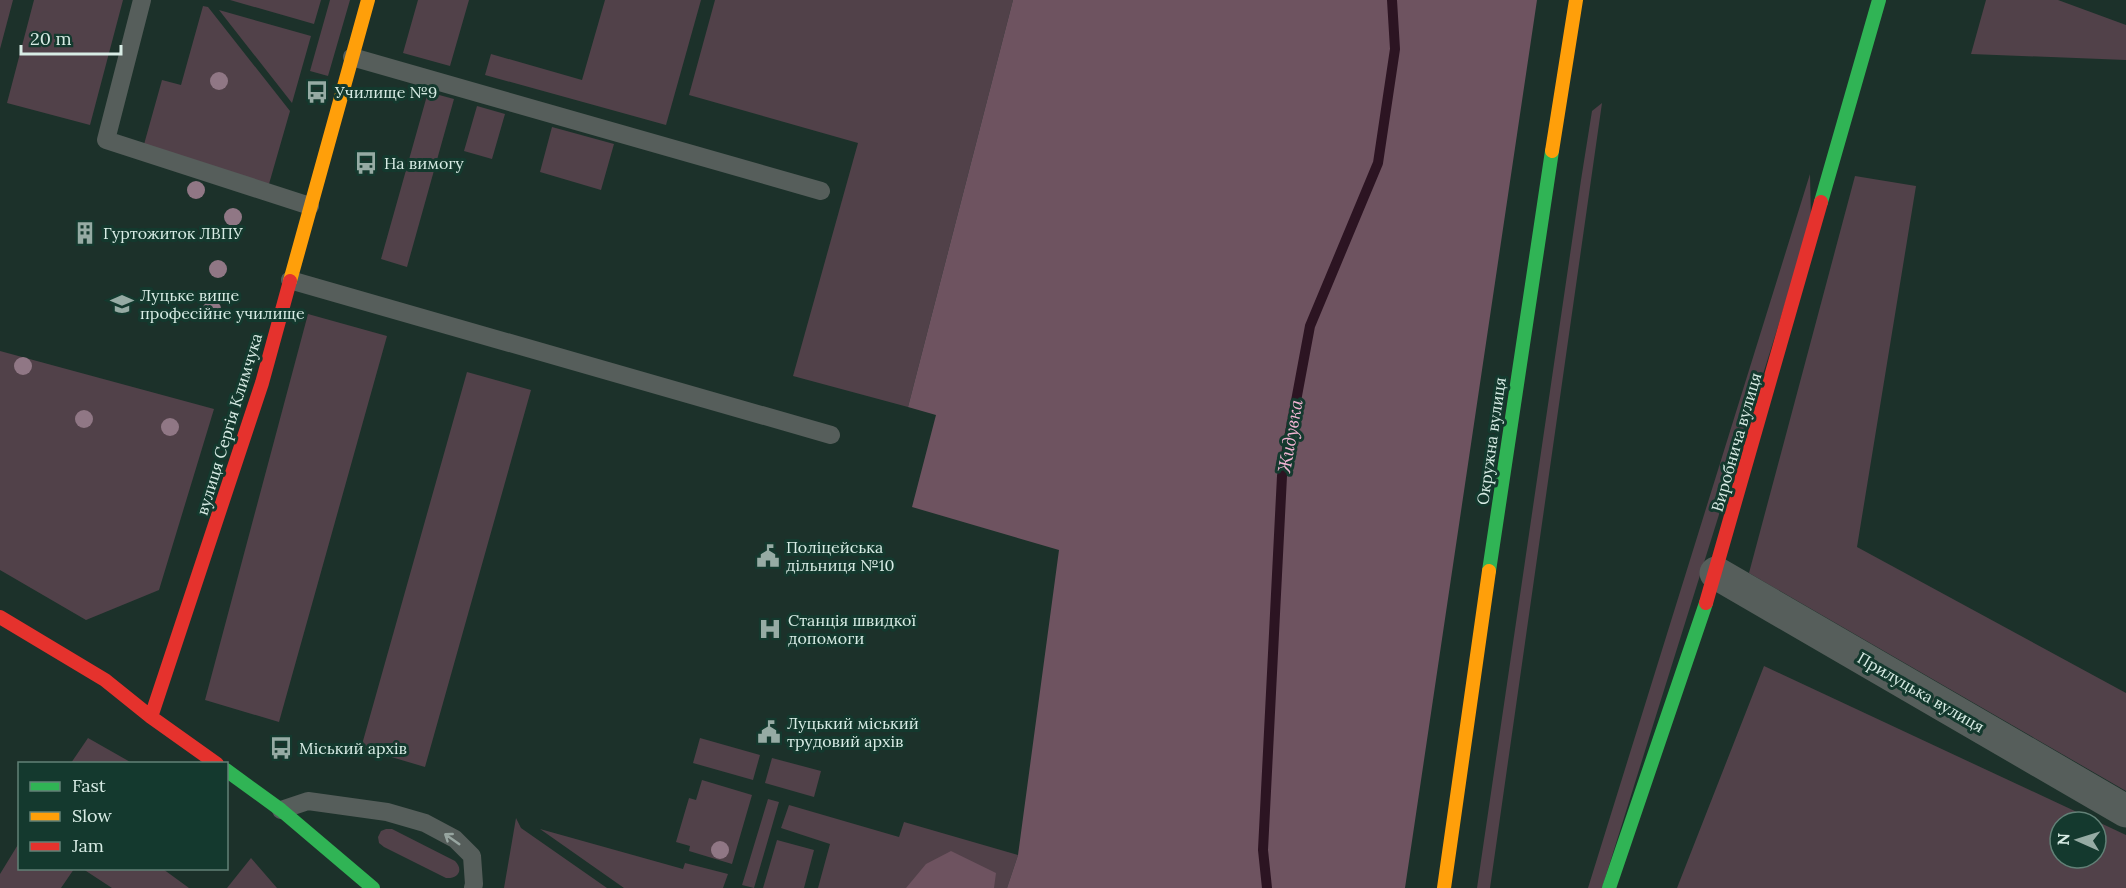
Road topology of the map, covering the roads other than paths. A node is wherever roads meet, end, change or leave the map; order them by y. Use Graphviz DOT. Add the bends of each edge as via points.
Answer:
graph roads {
  1 [pos="142,0"];
  2 [pos="368,0"];
  3 [pos="1576,0"];
  4 [pos="1879,0"];
  5 [pos="352,57"];
  6 [pos="821,191"];
  7 [pos="310,206"];
  8 [pos="290,280"];
  9 [pos="831,435"];
  10 [pos="1716,573"];
  11 [pos="0,617"];
  12 [pos="151,717"];
  13 [pos="214,762"];
  14 [pos="228,771"];
  15 [pos="281,810"];
  16 [pos="2126,811"];
  17 [pos="373,888"];
  18 [pos="473,888"];
  19 [pos="1444,888"];
  20 [pos="1609,888"];
  1 -- 7 [label="lane" via="106,140"];
  2 -- 5 [label="street, вулиця Сергія Климчука"];
  3 -- 19 [label="street, Окружна вулиця"];
  4 -- 10 [label="street, Виробнича вулиця"];
  5 -- 6 [label="lane"];
  5 -- 7 [label="street, вулиця Сергія Климчука"];
  7 -- 8 [label="street, вулиця Сергія Климчука"];
  8 -- 9 [label="lane"];
  8 -- 12 [label="street, вулиця Сергія Климчука" via="262,383"];
  10 -- 16 [label="street, Прилуцька вулиця"];
  10 -- 20 [label="street, Виробнича вулиця"];
  11 -- 12 [label="street" via="105,680"];
  12 -- 13 [label="street"];
  14 -- 15 [label="street"];
  15 -- 17 [label="street"];
  18 -- 15 [label="lane, one-way" via="472,856 455,839 425,823 387,812 308,801"];
}
